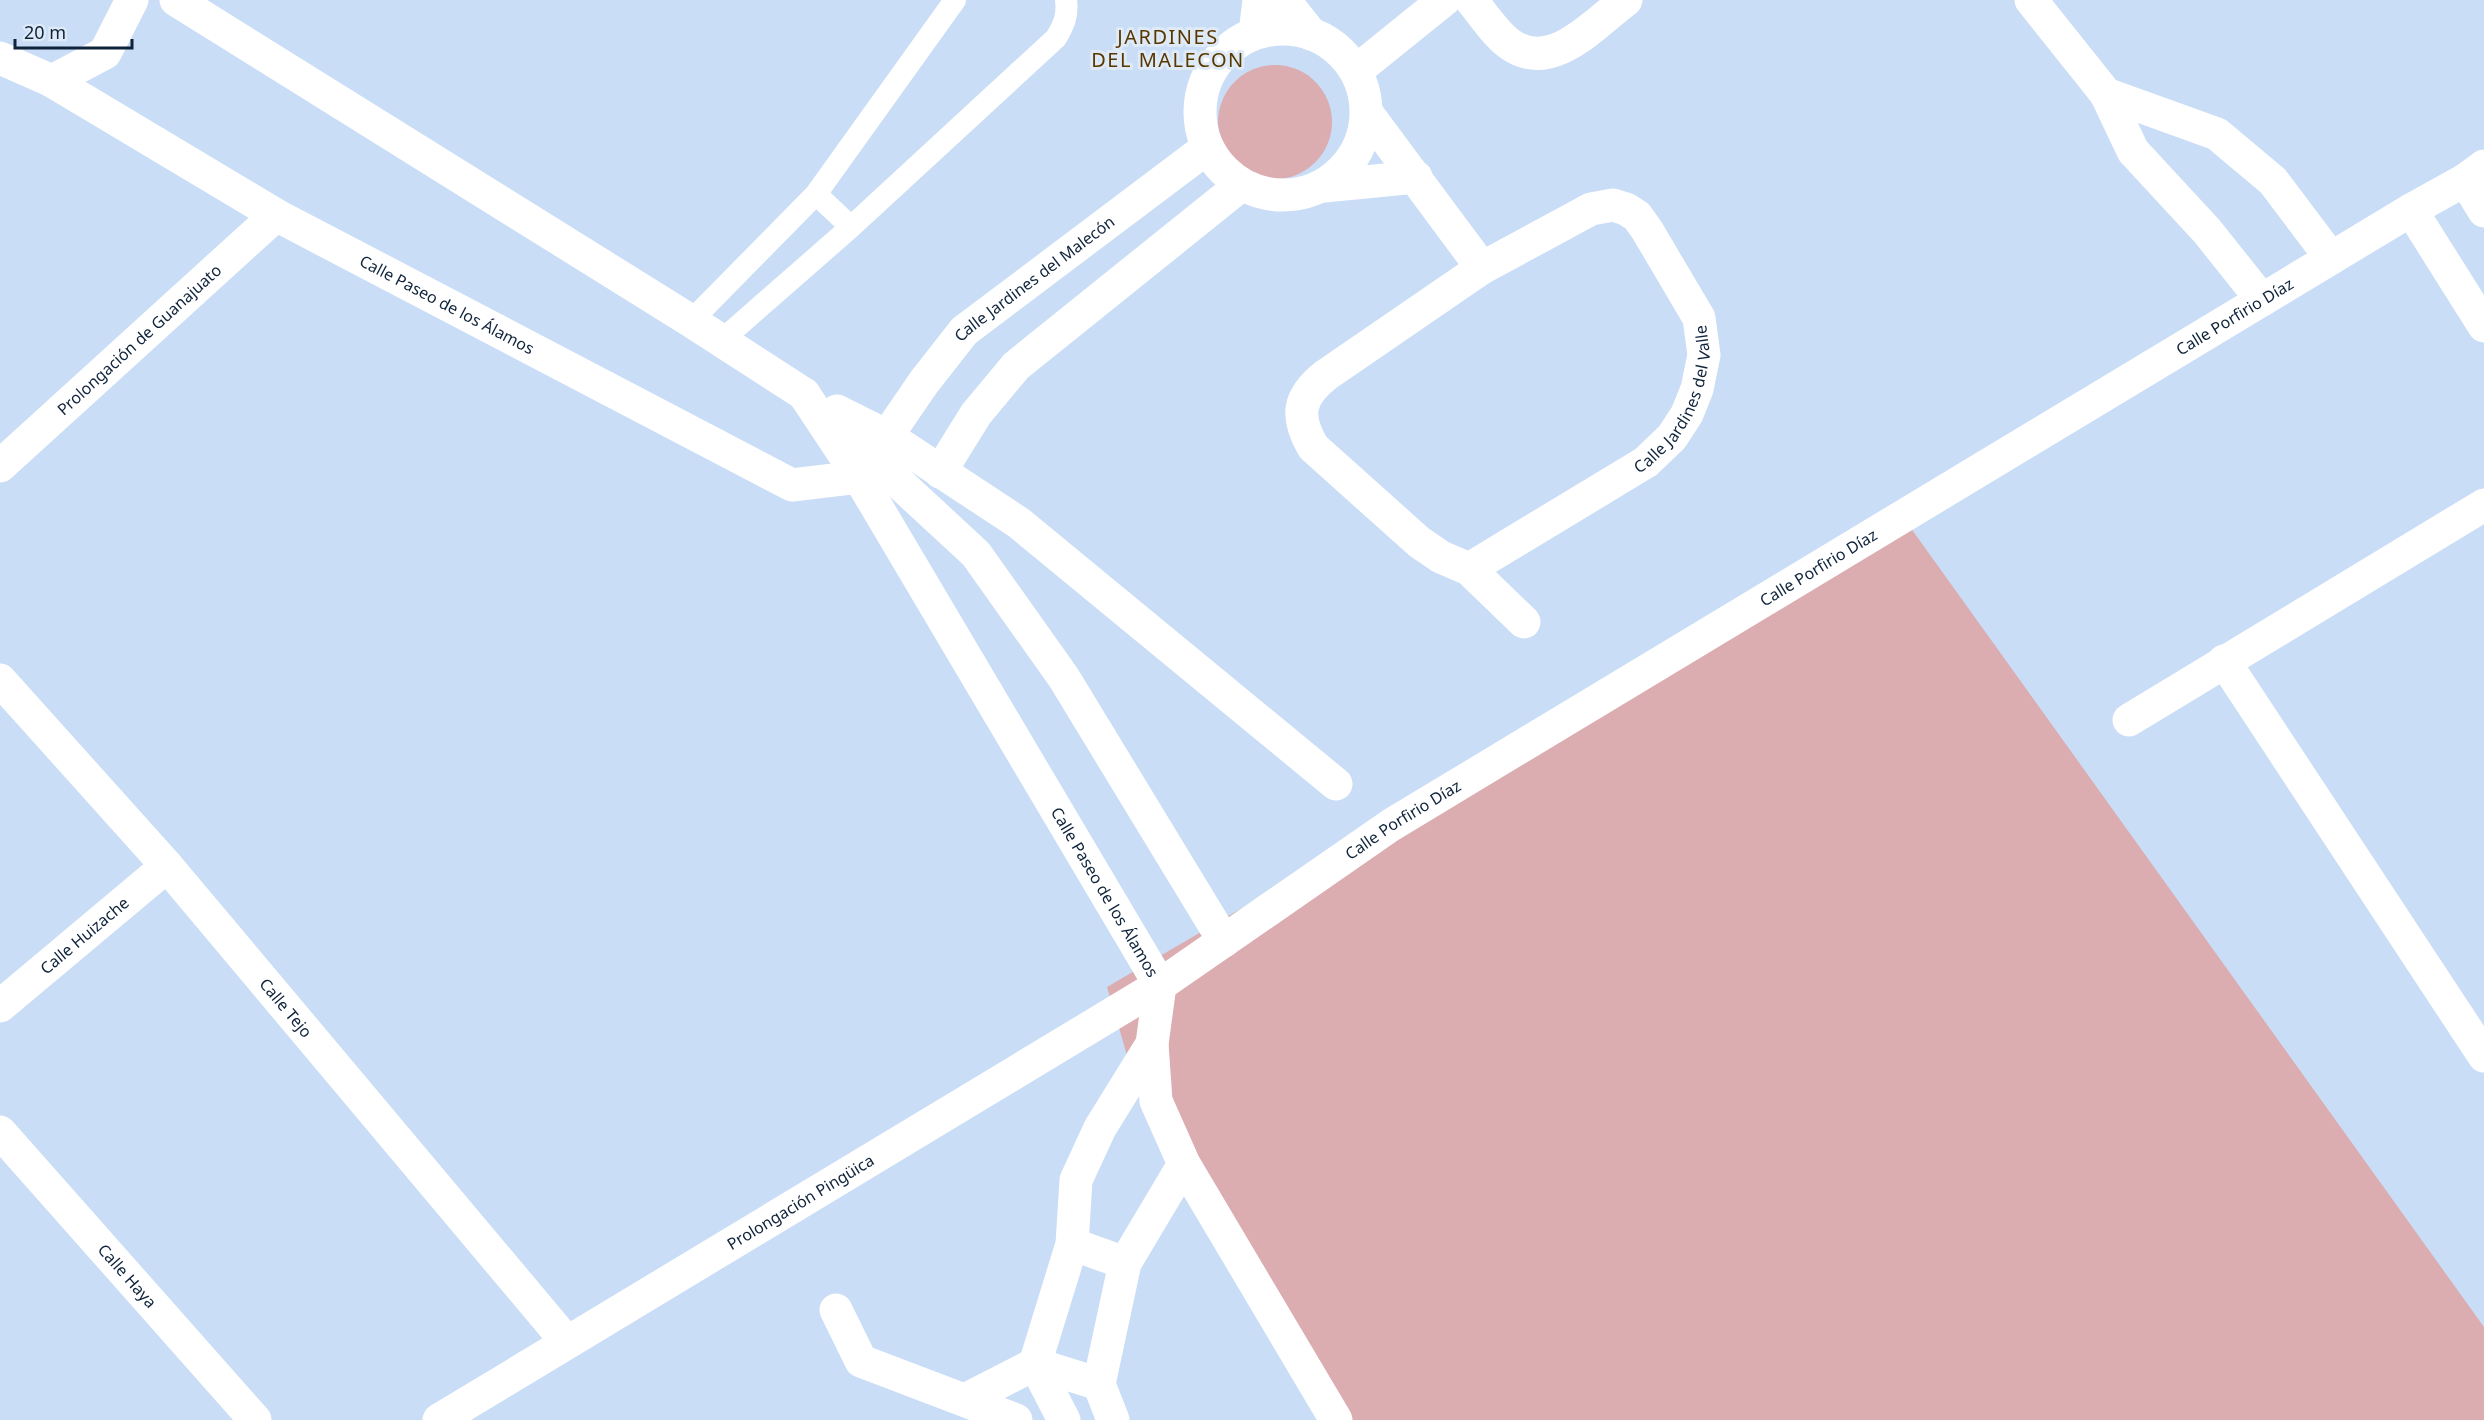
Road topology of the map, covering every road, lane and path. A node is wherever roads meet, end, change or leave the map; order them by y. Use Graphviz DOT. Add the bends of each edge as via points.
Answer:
graph roads {
  1 [pos="132,0"];
  2 [pos="176,0"];
  3 [pos="955,0"];
  4 [pos="1066,0"];
  5 [pos="1259,0"];
  6 [pos="1284,0"];
  7 [pos="1444,0"];
  8 [pos="1471,0"];
  9 [pos="1626,0"];
  10 [pos="2031,0"];
  11 [pos="1255,33"];
  12 [pos="1311,34"];
  13 [pos="0,58"];
  14 [pos="1356,71"];
  15 [pos="52,81"];
  16 [pos="2106,94"];
  17 [pos="1367,113"];
  18 [pos="1207,148"];
  19 [pos="2474,173"];
  20 [pos="1416,177"];
  21 [pos="1241,185"];
  22 [pos="1324,186"];
  23 [pos="816,194"];
  24 [pos="2412,210"];
  25 [pos="2484,211"];
  26 [pos="276,215"];
  27 [pos="851,226"];
  28 [pos="2331,258"];
  29 [pos="1482,268"];
  30 [pos="2262,300"];
  31 [pos="691,321"];
  32 [pos="2484,326"];
  33 [pos="722,340"];
  34 [pos="804,394"];
  35 [pos="887,436"];
  36 [pos="0,466"];
  37 [pos="940,472"];
  38 [pos="859,477"];
  39 [pos="2484,504"];
  40 [pos="1469,569"];
  41 [pos="1524,622"];
  42 [pos="2224,662"];
  43 [pos="0,680"];
  44 [pos="2129,720"];
  45 [pos="1336,784"];
  46 [pos="167,866"];
  47 [pos="1224,941"];
  48 [pos="1160,985"];
  49 [pos="0,1006"];
  50 [pos="1152,1044"];
  51 [pos="2484,1056"];
  52 [pos="0,1132"];
  53 [pos="1184,1164"];
  54 [pos="1072,1244"];
  55 [pos="1125,1263"];
  56 [pos="836,1310"];
  57 [pos="566,1341"];
  58 [pos="1035,1364"];
  59 [pos="1099,1384"];
  60 [pos="965,1400"];
  61 [pos="255,1420"];
  62 [pos="439,1420"];
  63 [pos="1016,1420"];
  64 [pos="1064,1420"];
  65 [pos="1113,1420"];
  66 [pos="1336,1420"];
  1 -- 15 [label="street" via="105,53"];
  2 -- 31 [label="street, Calle Paseo de los Álamos"];
  3 -- 23 [label="lane"];
  4 -- 27 [label="lane" via="1064,26 1056,38"];
  5 -- 11 [label="street"];
  6 -- 12 [label="street"];
  7 -- 14 [label="street"];
  8 -- 9 [label="street" via="1509,44 1525,53 1540,55 1569,43"];
  10 -- 16 [label="street"];
  11 -- 12 [label="street" via="1283,29"];
  11 -- 18 [label="street" via="1224,53 1212,67 1201,93 1200,121"];
  12 -- 14 [label="street" via="1337,48"];
  13 -- 15 [label="street, Calle Paseo de los Álamos"];
  14 -- 17 [label="street"];
  15 -- 26 [label="street, Calle Paseo de los Álamos"];
  16 -- 28 [label="street" via="2217,134 2272,181"];
  16 -- 30 [label="street" via="2133,151 2207,231"];
  17 -- 20 [label="street"];
  17 -- 22 [label="street" via="1362,142 1347,167"];
  18 -- 21 [label="street" via="1221,169"];
  18 -- 35 [label="street, Calle Jardines del Malecón" via="964,331"];
  19 -- 24 [label="street, Calle Porfirio Díaz"];
  19 -- 25 [label="street"];
  20 -- 22 [label="street"];
  20 -- 29 [label="street"];
  21 -- 22 [label="street" via="1268,195 1297,195"];
  21 -- 37 [label="street" via="1016,366 976,414"];
  23 -- 27 [label="lane"];
  23 -- 31 [label="lane"];
  24 -- 28 [label="street, Calle Porfirio Díaz"];
  24 -- 32 [label="street"];
  26 -- 36 [label="street, Prolongación de Guanajuato"];
  26 -- 38 [label="street, Calle Paseo de los Álamos" via="792,485"];
  27 -- 33 [label="lane"];
  28 -- 30 [label="street, Calle Porfirio Díaz"];
  29 -- 40 [label="street, Calle Jardines del Valle" via="1326,375 1311,388 1301,408 1303,431 1312,447 1419,542"];
  29 -- 40 [label="street, Calle Jardines del Valle" via="1591,209 1613,205 1626,209 1647,230 1699,318 1704,356 1687,414 1672,437 1646,462"];
  30 -- 47 [label="street, Calle Porfirio Díaz" via="1401,819"];
  31 -- 33 [label="street, Calle Paseo de los Álamos"];
  33 -- 34 [label="street, Calle Paseo de los Álamos"];
  34 -- 35 [label="street, Calle Paseo de los Álamos"];
  34 -- 38 [label="street, Calle Paseo de los Álamos"];
  34 -- 47 [label="street, Calle Paseo de los Álamos" via="976,554 1064,678"];
  35 -- 37 [label="street, Calle Paseo de los Álamos"];
  37 -- 45 [label="street, Calle Paseo de los Álamos" via="1019,523"];
  38 -- 48 [label="street, Calle Paseo de los Álamos"];
  39 -- 42 [label="street"];
  40 -- 41 [label="street, Calle Jardines del Valle"];
  42 -- 44 [label="street"];
  42 -- 51 [label="street"];
  43 -- 46 [label="street, Calle Tejo"];
  46 -- 49 [label="street, Calle Huizache"];
  46 -- 57 [label="street, Calle Tejo"];
  47 -- 48 [label="street, Calle Porfirio Díaz"];
  48 -- 50 [label="street, Calle Paseo de los Álamos"];
  48 -- 57 [label="street, Prolongación Pingüica"];
  50 -- 53 [label="street, Calle Paseo de los Álamos" via="1156,1101"];
  50 -- 54 [label="street" via="1100,1128 1076,1180"];
  52 -- 61 [label="street, Calle Haya"];
  53 -- 55 [label="street"];
  53 -- 66 [label="street, Calle Paseo de los Álamos"];
  54 -- 55 [label="street"];
  54 -- 58 [label="street"];
  55 -- 59 [label="street"];
  56 -- 60 [label="street" via="861,1361"];
  57 -- 62 [label="street, Prolongación Pingüica"];
  58 -- 59 [label="street"];
  58 -- 60 [label="street"];
  58 -- 64 [label="street"];
  59 -- 65 [label="street"];
  60 -- 63 [label="street"];
}
